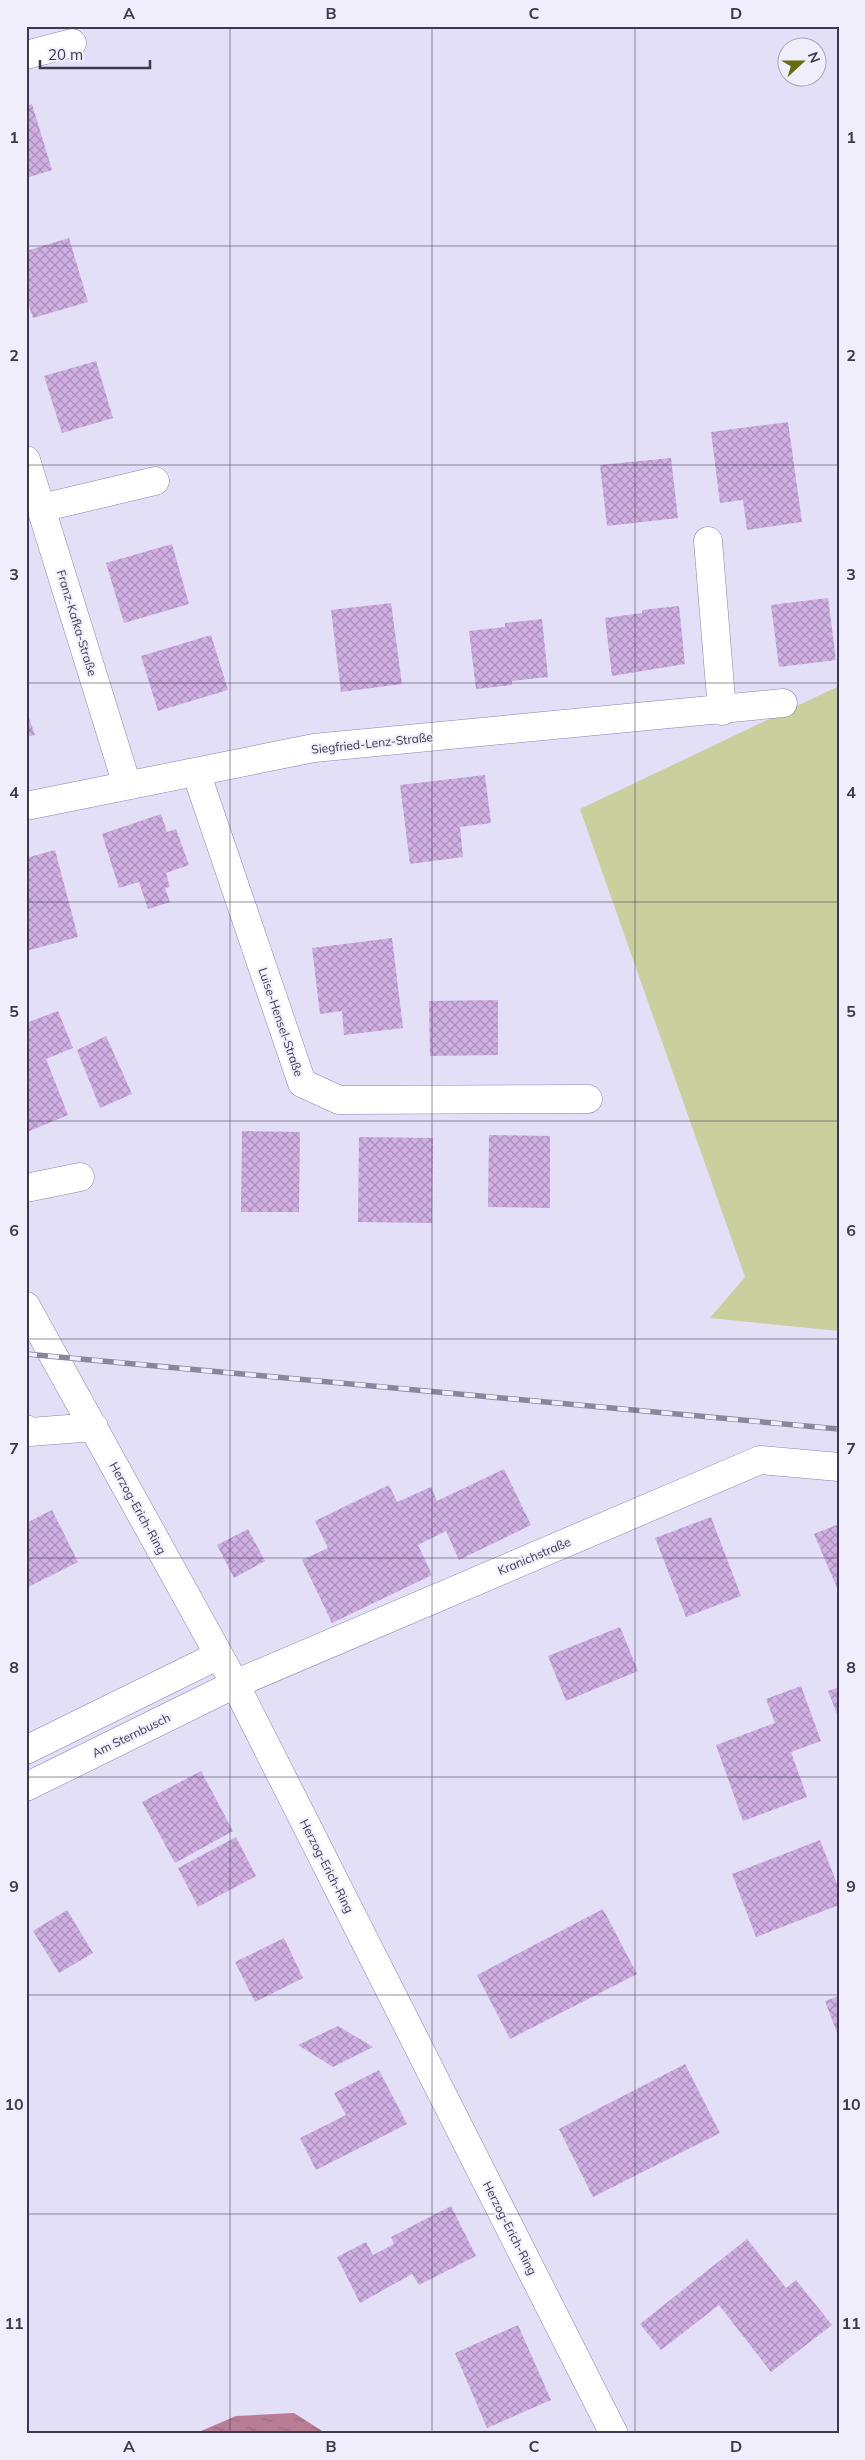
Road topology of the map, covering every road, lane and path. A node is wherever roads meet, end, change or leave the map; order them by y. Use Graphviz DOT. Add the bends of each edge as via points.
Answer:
graph roads {
  1 [pos="72,43"];
  2 [pos="26,55"];
  3 [pos="26,460"];
  4 [pos="155,481"];
  5 [pos="41,508"];
  6 [pos="708,541"];
  7 [pos="783,703"];
  8 [pos="722,711"];
  9 [pos="196,772"];
  10 [pos="127,786"];
  11 [pos="26,806"];
  12 [pos="588,1099"];
  13 [pos="80,1177"];
  14 [pos="26,1188"];
  15 [pos="26,1306"];
  16 [pos="94,1427"];
  17 [pos="26,1429"];
  18 [pos="839,1467"];
  19 [pos="219,1655"];
  20 [pos="235,1684"];
  21 [pos="26,1750"];
  22 [pos="26,1787"];
  23 [pos="614,2434"];
  1 -- 2 [label="street"];
  3 -- 5 [label="street, Franz-Kafka-Straße"];
  4 -- 5 [label="street"];
  5 -- 10 [label="street, Franz-Kafka-Straße"];
  6 -- 8 [label="street"];
  7 -- 8 [label="street, Siegfried-Lenz-Straße"];
  8 -- 9 [label="street, Siegfried-Lenz-Straße" via="314,748"];
  9 -- 10 [label="street, Siegfried-Lenz-Straße"];
  9 -- 12 [label="street, Luise-Hensel-Straße" via="302,1083 339,1100"];
  10 -- 11 [label="street, Siegfried-Lenz-Straße"];
  13 -- 14 [label="street"];
  15 -- 16 [label="street, Herzog-Erich-Ring"];
  16 -- 17 [label="street" via="30,1432"];
  16 -- 19 [label="street, Herzog-Erich-Ring"];
  18 -- 20 [label="street, Kranichstraße" via="760,1460"];
  19 -- 20 [label="street, Herzog-Erich-Ring"];
  19 -- 21 [label="street"];
  20 -- 22 [label="street, Am Sternbusch"];
  20 -- 23 [label="street, Herzog-Erich-Ring"];
}
